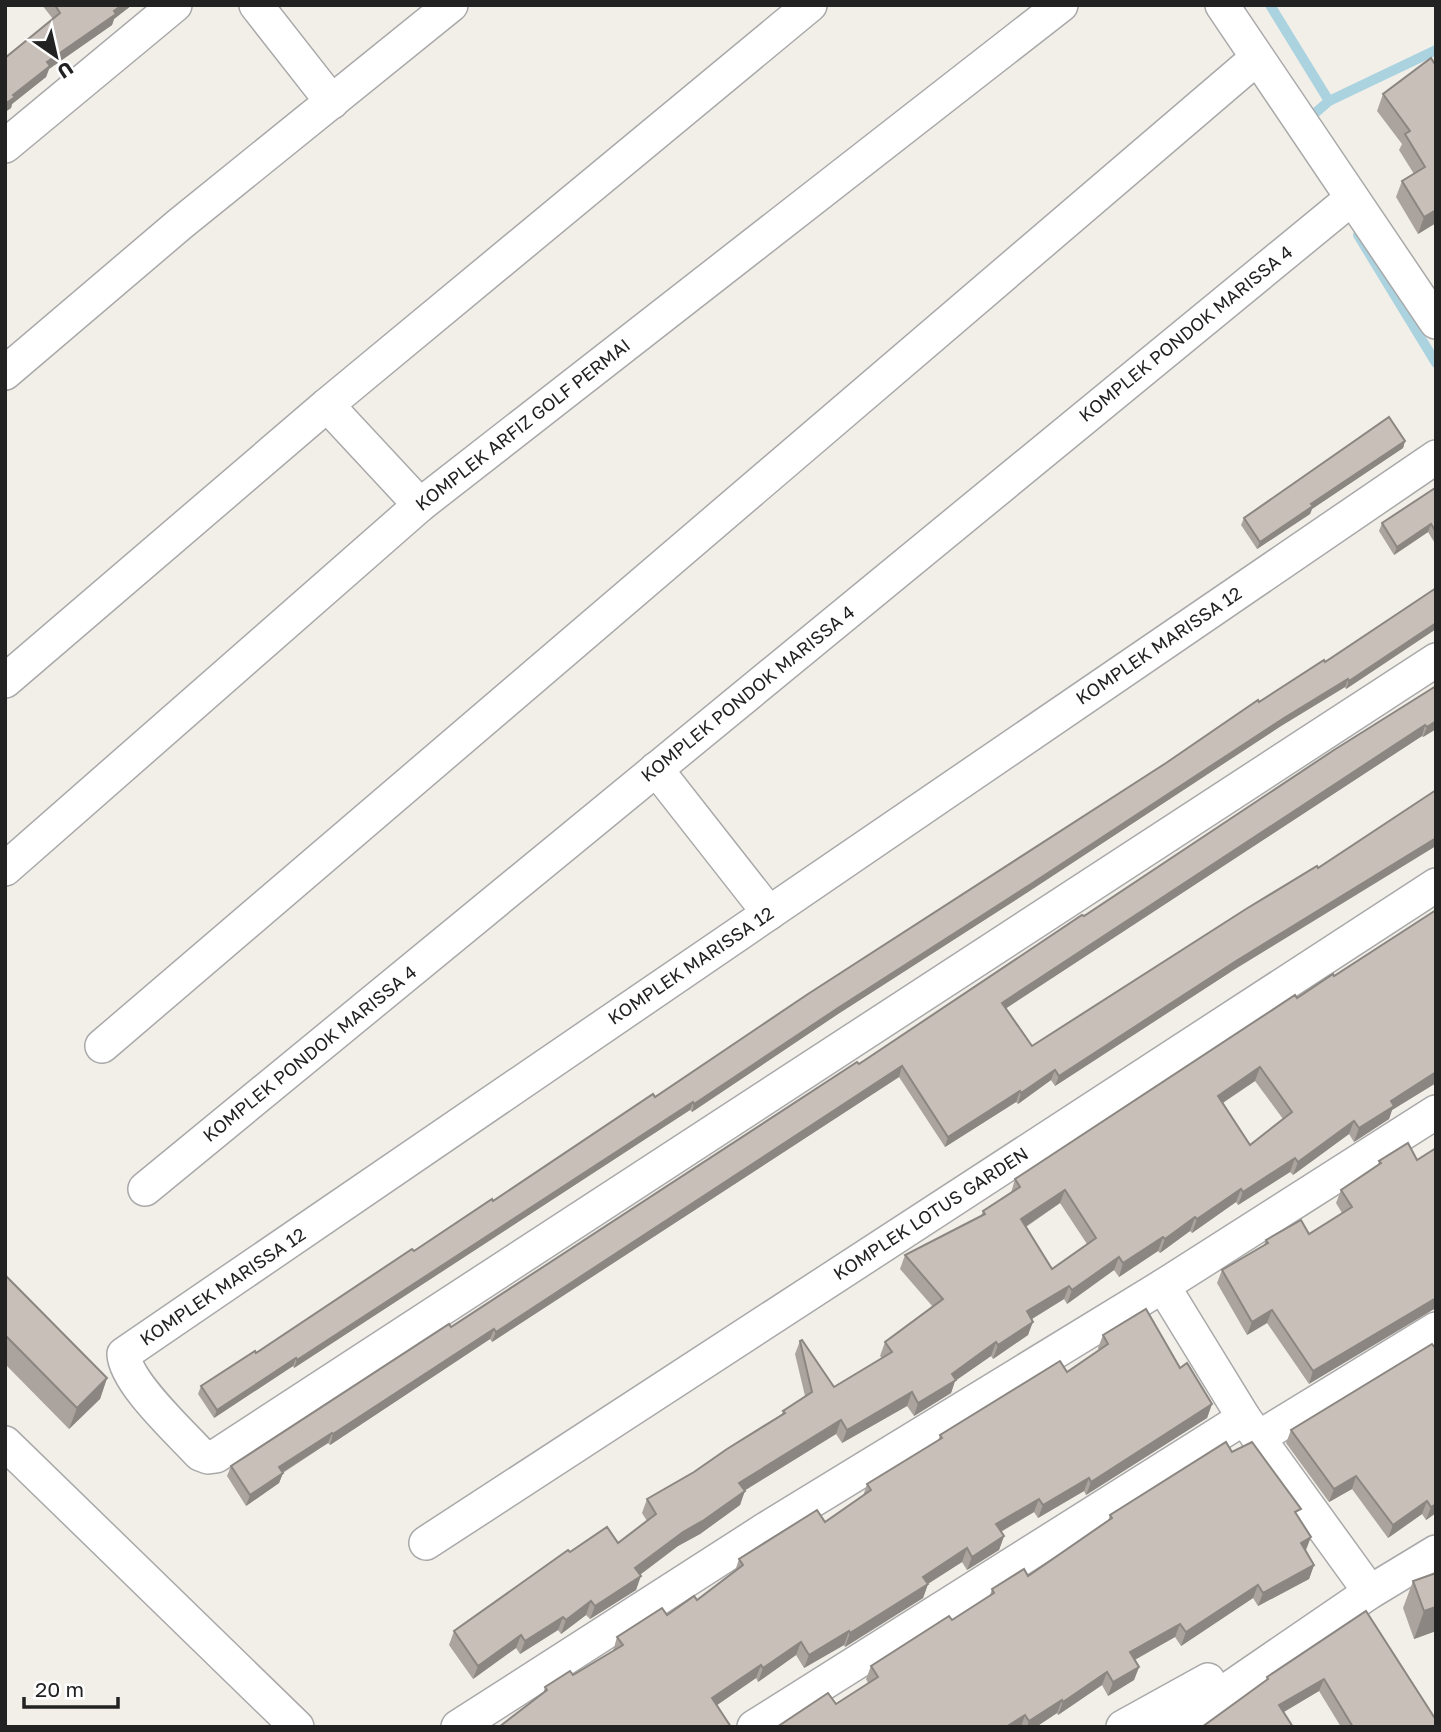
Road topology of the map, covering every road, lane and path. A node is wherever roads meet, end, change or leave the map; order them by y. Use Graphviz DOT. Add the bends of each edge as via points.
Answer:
graph roads {
  1 [pos="175,5"];
  2 [pos="256,5"];
  3 [pos="451,5"];
  4 [pos="810,5"];
  5 [pos="1061,5"];
  6 [pos="1222,5"];
  7 [pos="1257,58"];
  8 [pos="332,102"];
  9 [pos="5,146"];
  10 [pos="1351,199"];
  11 [pos="1436,322"];
  12 [pos="5,373"];
  13 [pos="327,405"];
  14 [pos="1436,457"];
  15 [pos="420,505"];
  16 [pos="1436,660"];
  17 [pos="5,681"];
  18 [pos="656,769"];
  19 [pos="5,869"];
  20 [pos="1436,885"];
  21 [pos="769,913"];
  22 [pos="102,1046"];
  23 [pos="1436,1112"];
  24 [pos="145,1189"];
  25 [pos="1163,1286"];
  26 [pos="1436,1329"];
  27 [pos="1251,1428"];
  28 [pos="5,1443"];
  29 [pos="426,1543"];
  30 [pos="1436,1552"];
  31 [pos="1370,1592"];
  32 [pos="297,1727"];
  33 [pos="458,1727"];
  34 [pos="754,1727"];
  35 [pos="1122,1727"];
  36 [pos="1173,1727"];
  1 -- 9 [label="street"];
  2 -- 8 [label="street"];
  3 -- 8 [label="street"];
  4 -- 13 [label="street"];
  5 -- 15 [label="street, KOMPLEK ARFIZ GOLF PERMAI"];
  6 -- 7 [label="street"];
  7 -- 10 [label="street"];
  7 -- 22 [label="street"];
  8 -- 12 [label="street"];
  10 -- 11 [label="street"];
  10 -- 18 [label="street, KOMPLEK PONDOK MARISSA 4"];
  13 -- 15 [label="street"];
  13 -- 17 [label="street"];
  14 -- 21 [label="street, KOMPLEK MARISSA 12"];
  15 -- 19 [label="street, KOMPLEK ARFIZ GOLF PERMAI"];
  16 -- 21 [label="street, KOMPLEK MARISSA 12" via="216,1456 200,1454 132,1379 124,1354"];
  18 -- 21 [label="street"];
  18 -- 24 [label="street, KOMPLEK PONDOK MARISSA 4"];
  20 -- 29 [label="street, KOMPLEK LOTUS GARDEN"];
  23 -- 25 [label="street"];
  25 -- 27 [label="street"];
  25 -- 33 [label="street" via="766,1529"];
  26 -- 27 [label="street"];
  27 -- 31 [label="street"];
  27 -- 34 [label="street"];
  28 -- 32 [label="street"];
  30 -- 31 [label="street"];
  31 -- 35 [label="street"];
  31 -- 36 [label="street"];
}
